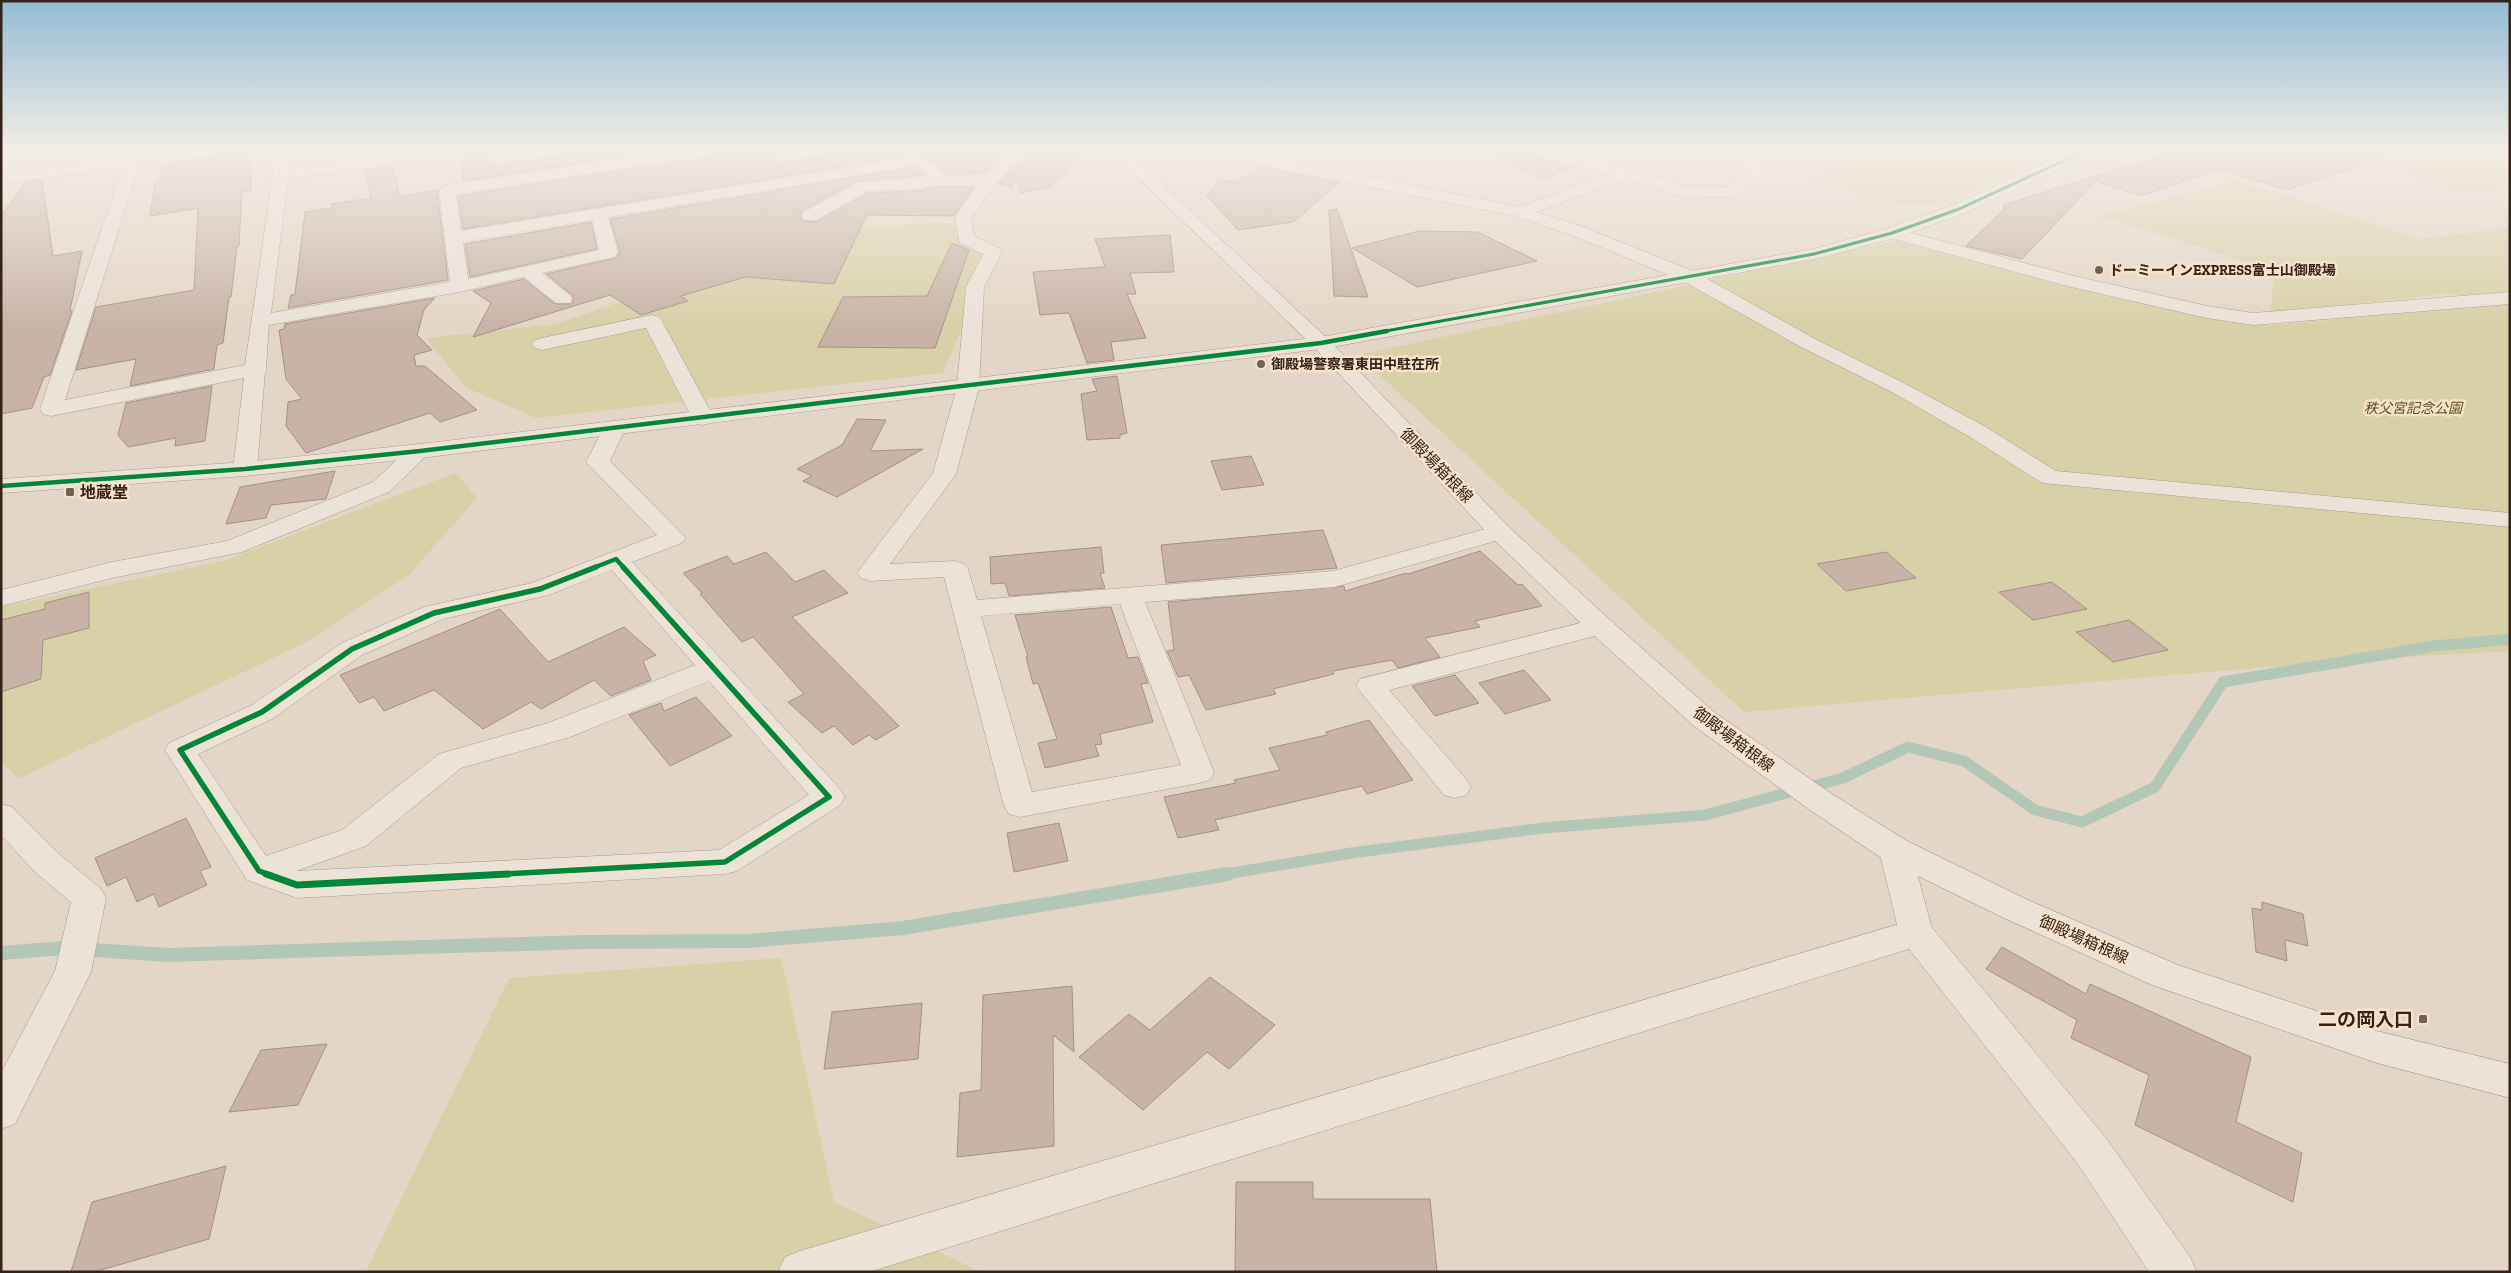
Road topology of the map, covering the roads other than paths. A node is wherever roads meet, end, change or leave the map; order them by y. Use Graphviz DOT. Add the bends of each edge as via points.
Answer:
graph roads {
  1 [pos="116,209"];
  2 [pos="276,209"];
  3 [pos="449,209"];
  4 [pos="624,209"];
  5 [pos="822,209"];
  6 [pos="969,209"];
  7 [pos="1179,209"];
  8 [pos="1507,209"];
  9 [pos="1527,209"];
  10 [pos="1958,209"];
  11 [pos="1520,212"];
  12 [pos="599,214"];
  13 [pos="810,216"];
  14 [pos="1892,233"];
  15 [pos="452,238"];
  16 [pos="529,272"];
  17 [pos="1688,276"];
  18 [pos="460,286"];
  19 [pos="2510,298"];
  20 [pos="564,299"];
  21 [pos="260,321"];
  22 [pos="1321,343"];
  23 [pos="542,344"];
  24 [pos="257,369"];
  25 [pos="968,387"];
  26 [pos="704,418"];
  27 [pos="614,429"];
  28 [pos="420,451"];
  29 [pos="245,469"];
  30 [pos="1,486"];
  31 [pos="2510,520"];
  32 [pos="1500,532"];
  33 [pos="616,559"];
  34 [pos="1130,597"];
  35 [pos="1,598"];
  36 [pos="965,609"];
  37 [pos="1600,626"];
  38 [pos="714,668"];
  39 [pos="1455,787"];
  40 [pos="1,815"];
  41 [pos="1895,850"];
  42 [pos="259,871"];
  43 [pos="1916,933"];
  44 [pos="2510,1082"];
  45 [pos="1,1112"];
  46 [pos="800,1272"];
  47 [pos="2175,1272"];
  1 -- 24 [label="street" via="51,409"];
  2 -- 21 [label="street"];
  3 -- 15 [label="street"];
  4 -- 12 [label="street"];
  5 -- 13 [label="street"];
  6 -- 25 [label="street" via="963,218 966,239 993,252 975,287"];
  7 -- 22 [label="street, 御殿場箱根線"];
  8 -- 11 [label="street"];
  9 -- 11 [label="street"];
  10 -- 14 [label="street"];
  11 -- 17 [label="street" via="1577,231"];
  12 -- 15 [label="street"];
  12 -- 16 [label="street" via="609,253"];
  14 -- 17 [label="street" via="1814,254"];
  14 -- 19 [label="street" via="2071,281 2207,312 2253,319"];
  15 -- 18 [label="street"];
  16 -- 18 [label="street"];
  16 -- 20 [label="street"];
  17 -- 22 [label="street"];
  17 -- 31 [label="street" via="1978,432 2050,478"];
  18 -- 21 [label="street"];
  21 -- 24 [label="street"];
  22 -- 25 [label="street"];
  22 -- 32 [label="street, 御殿場箱根線"];
  23 -- 26 [label="street" via="652,321"];
  24 -- 29 [label="street"];
  25 -- 26 [label="street"];
  25 -- 36 [label="street" via="944,474 870,573 955,569"];
  26 -- 27 [label="street"];
  27 -- 28 [label="street"];
  27 -- 33 [label="street" via="598,462 673,538"];
  28 -- 29 [label="street"];
  28 -- 35 [label="street" via="381,486 233,547 112,570"];
  29 -- 30 [label="street"];
  32 -- 34 [label="street" via="1335,580"];
  32 -- 37 [label="street, 御殿場箱根線"];
  33 -- 38 [label="street"];
  33 -- 42 [label="street" via="540,588 434,613 352,649 262,712 180,750"];
  34 -- 36 [label="street"];
  34 -- 36 [label="street" via="1199,772 1020,806"];
  37 -- 39 [label="street" via="1370,686"];
  37 -- 41 [label="street, 御殿場箱根線" via="1704,719"];
  38 -- 42 [label="street" via="558,730 450,761 354,838"];
  38 -- 42 [label="street" via="829,797 725,862 297,885"];
  40 -- 45 [label="street" via="47,863 89,898 73,972"];
  41 -- 43 [label="street"];
  41 -- 44 [label="street, 御殿場箱根線" via="2016,909 2165,975 2377,1047"];
  43 -- 46 [label="street"];
  43 -- 47 [label="street" via="2092,1151"];
}
